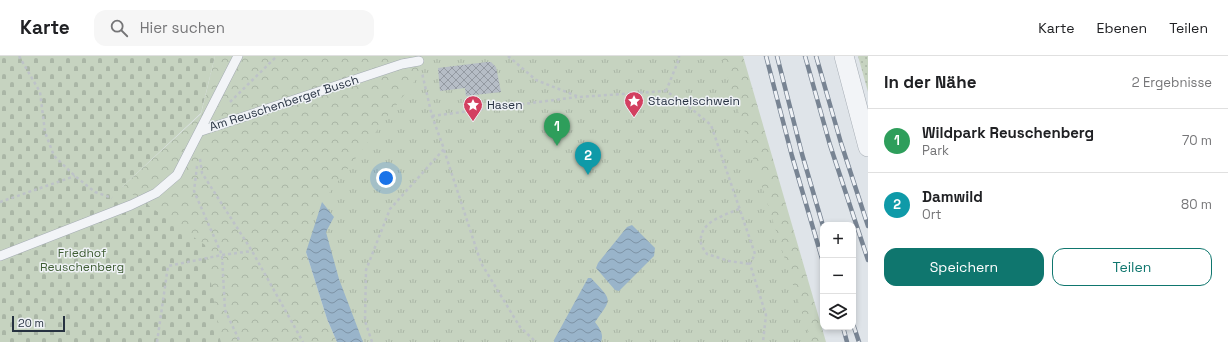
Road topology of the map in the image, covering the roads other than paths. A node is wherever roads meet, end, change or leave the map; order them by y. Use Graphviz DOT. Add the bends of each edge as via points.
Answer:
graph roads {
  1 [pos="238,56"];
  2 [pos="844,56"];
  3 [pos="419,61"];
  4 [pos="201,131"];
  5 [pos="868,147"];
  6 [pos="0,256"];
  1 -- 4 [label="lane"];
  2 -- 5 [label="street"];
  3 -- 4 [label="lane, Am Reuschenberger Busch" via="402,64"];
  4 -- 6 [label="lane, Am Reuschenberger Busch" via="177,175 156,193"];
}
